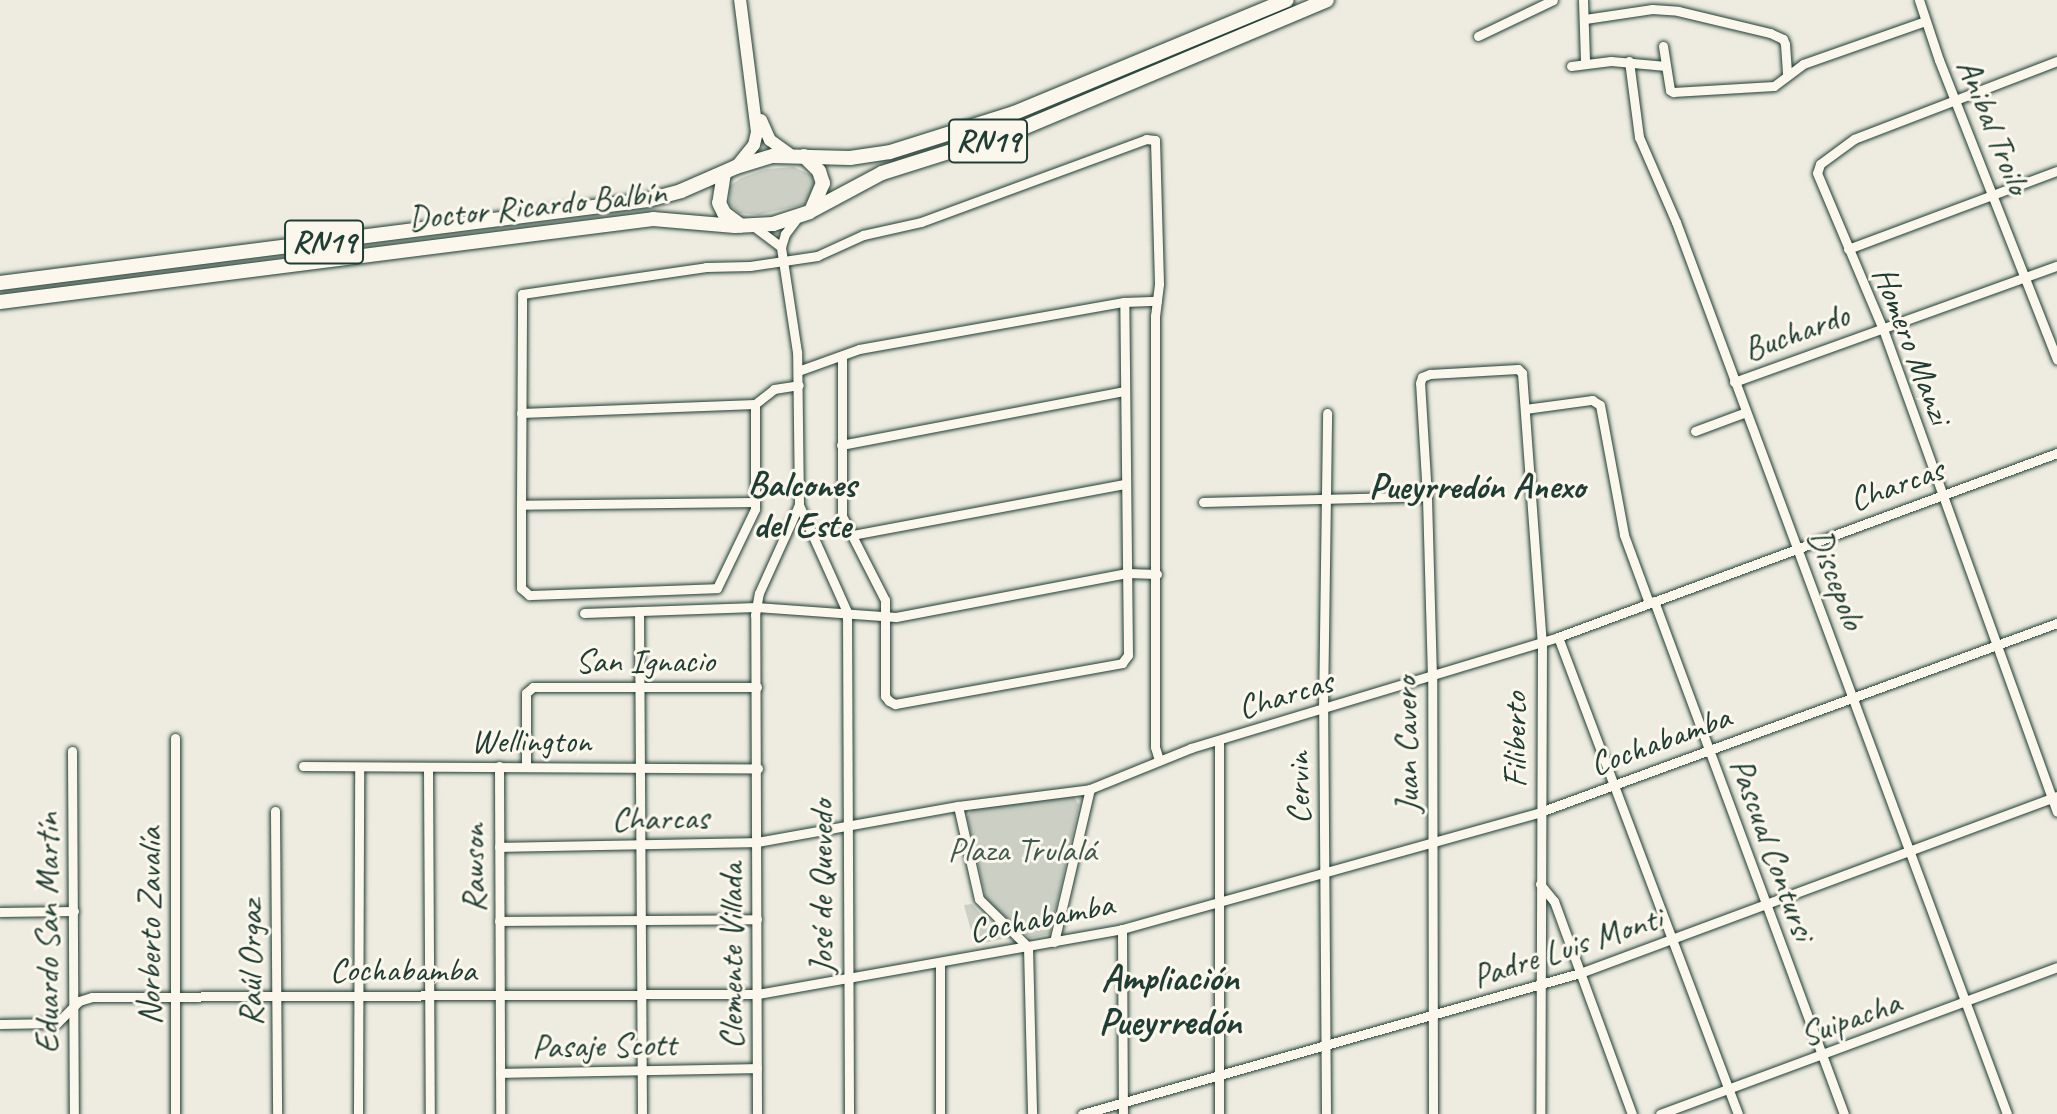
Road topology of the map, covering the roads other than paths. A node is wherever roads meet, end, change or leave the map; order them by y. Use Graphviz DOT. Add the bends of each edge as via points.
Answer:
graph roads {
  1 [pos="740,0"];
  2 [pos="1287,0"];
  3 [pos="1327,0"];
  4 [pos="1553,0"];
  5 [pos="1583,0"];
  6 [pos="1921,1"];
  7 [pos="1585,19"];
  8 [pos="1925,21"];
  9 [pos="1478,36"];
  10 [pos="1663,46"];
  11 [pos="1585,61"];
  12 [pos="1629,61"];
  13 [pos="2057,61"];
  14 [pos="1571,66"];
  15 [pos="1666,66"];
  16 [pos="1787,75"];
  17 [pos="1956,99"];
  18 [pos="756,101"];
  19 [pos="798,156"];
  20 [pos="730,170"];
  21 [pos="2057,171"];
  22 [pos="1994,195"];
  23 [pos="804,215"];
  24 [pos="747,226"];
  25 [pos="781,247"];
  26 [pos="1848,249"];
  27 [pos="201,257"];
  28 [pos="784,262"];
  29 [pos="2057,266"];
  30 [pos="204,275"];
  31 [pos="2027,278"];
  32 [pos="0,283"];
  33 [pos="1157,301"];
  34 [pos="0,302"];
  35 [pos="1124,302"];
  36 [pos="1883,329"];
  37 [pos="842,356"];
  38 [pos="2057,360"];
  39 [pos="798,371"];
  40 [pos="1422,377"];
  41 [pos="1734,382"];
  42 [pos="799,385"];
  43 [pos="1125,391"];
  44 [pos="755,404"];
  45 [pos="1525,409"];
  46 [pos="1746,412"];
  47 [pos="521,413"];
  48 [pos="1327,413"];
  49 [pos="1695,431"];
  50 [pos="841,445"];
  51 [pos="2057,453"];
  52 [pos="1125,484"];
  53 [pos="1941,494"];
  54 [pos="1427,496"];
  55 [pos="1325,497"];
  56 [pos="755,502"];
  57 [pos="1203,502"];
  58 [pos="521,505"];
  59 [pos="799,505"];
  60 [pos="852,535"];
  61 [pos="1797,548"];
  62 [pos="1127,573"];
  63 [pos="1157,574"];
  64 [pos="1652,602"];
  65 [pos="756,607"];
  66 [pos="639,611"];
  67 [pos="847,612"];
  68 [pos="584,613"];
  69 [pos="884,617"];
  70 [pos="2057,623"];
  71 [pos="1558,637"];
  72 [pos="1542,643"];
  73 [pos="1998,645"];
  74 [pos="1432,677"];
  75 [pos="640,687"];
  76 [pos="757,687"];
  77 [pos="1854,697"];
  78 [pos="1323,709"];
  79 [pos="175,738"];
  80 [pos="1219,741"];
  81 [pos="72,751"];
  82 [pos="1709,751"];
  83 [pos="1159,760"];
  84 [pos="303,766"];
  85 [pos="499,766"];
  86 [pos="526,766"];
  87 [pos="359,767"];
  88 [pos="428,767"];
  89 [pos="640,767"];
  90 [pos="758,768"];
  91 [pos="1614,785"];
  92 [pos="1090,789"];
  93 [pos="2054,797"];
  94 [pos="958,806"];
  95 [pos="275,811"];
  96 [pos="1540,812"];
  97 [pos="2057,812"];
  98 [pos="848,824"];
  99 [pos="757,842"];
  100 [pos="1433,842"];
  101 [pos="640,844"];
  102 [pos="499,847"];
  103 [pos="1911,852"];
  104 [pos="1326,873"];
  105 [pos="1540,884"];
  106 [pos="1217,903"];
  107 [pos="1767,906"];
  108 [pos="74,911"];
  109 [pos="0,912"];
  110 [pos="642,918"];
  111 [pos="757,919"];
  112 [pos="499,921"];
  113 [pos="1122,929"];
  114 [pos="1673,941"];
  115 [pos="1054,942"];
  116 [pos="1028,947"];
  117 [pos="940,964"];
  118 [pos="2057,967"];
  119 [pos="1580,973"];
  120 [pos="850,979"];
  121 [pos="1540,986"];
  122 [pos="758,994"];
  123 [pos="500,995"];
  124 [pos="642,995"];
  125 [pos="175,996"];
  126 [pos="277,996"];
  127 [pos="359,996"];
  128 [pos="430,996"];
  129 [pos="1965,1003"];
  130 [pos="74,1006"];
  131 [pos="1433,1015"];
  132 [pos="0,1024"];
  133 [pos="1325,1044"];
  134 [pos="1822,1055"];
  135 [pos="757,1068"];
  136 [pos="641,1070"];
  137 [pos="500,1073"];
  138 [pos="1219,1074"];
  139 [pos="1729,1090"];
  140 [pos="1123,1100"];
  141 [pos="74,1114"];
  142 [pos="175,1114"];
  143 [pos="277,1114"];
  144 [pos="358,1114"];
  145 [pos="430,1114"];
  146 [pos="500,1114"];
  147 [pos="642,1114"];
  148 [pos="757,1114"];
  149 [pos="849,1114"];
  150 [pos="940,1114"];
  151 [pos="1032,1114"];
  152 [pos="1082,1114"];
  153 [pos="1123,1114"];
  154 [pos="1219,1114"];
  155 [pos="1326,1114"];
  156 [pos="1433,1114"];
  157 [pos="1540,1114"];
  158 [pos="1632,1114"];
  159 [pos="1660,1114"];
  160 [pos="1738,1114"];
  161 [pos="1844,1114"];
  162 [pos="2007,1114"];
  1 -- 18 [label="main road"];
  2 -- 19 [label="main road, Doctor Ricardo Balbín / RN19" via="977,126 875,155"];
  3 -- 23 [label="main road, Doctor Ricardo Balbín / RN19" via="1018,130 882,173"];
  4 -- 9 [label="street"];
  5 -- 7 [label="street"];
  6 -- 8 [label="street, Anibal Troilo"];
  7 -- 11 [label="street"];
  7 -- 16 [label="street" via="1652,9 1770,33 1783,39"];
  8 -- 16 [label="street" via="1814,59"];
  8 -- 17 [label="street, Anibal Troilo"];
  10 -- 15 [label="street"];
  11 -- 12 [label="street"];
  11 -- 14 [label="street"];
  12 -- 15 [label="street"];
  12 -- 41 [label="street, Discepolo" via="1635,125"];
  13 -- 17 [label="street"];
  15 -- 16 [label="street" via="1673,92 1774,86"];
  17 -- 22 [label="street, Anibal Troilo"];
  17 -- 26 [label="street, Homero Manzi" via="1854,139 1818,168"];
  18 -- 19 [label="main road" via="766,135"];
  18 -- 20 [label="main road" via="757,139"];
  19 -- 20 [label="main road, Doctor Ricardo Balbín / RN19" via="757,159"];
  19 -- 23 [label="main road" via="819,171 823,183 821,195"];
  20 -- 24 [label="main road" via="718,194 720,207"];
  20 -- 27 [label="main road, Doctor Ricardo Balbín / RN19" via="648,200"];
  21 -- 22 [label="street"];
  22 -- 26 [label="street"];
  22 -- 31 [label="street, Anibal Troilo"];
  23 -- 24 [label="main road, Doctor Ricardo Balbín / RN19"];
  23 -- 25 [label="street" via="785,234"];
  24 -- 25 [label="street" via="767,233"];
  24 -- 30 [label="main road, Doctor Ricardo Balbín / RN19" via="653,219"];
  25 -- 28 [label="street"];
  26 -- 36 [label="street, Homero Manzi"];
  27 -- 30 [label="main road"];
  27 -- 32 [label="main road, Doctor Ricardo Balbín / RN19"];
  28 -- 33 [label="street" via="921,222 1146,139 1155,140 1158,147"];
  28 -- 39 [label="street"];
  28 -- 47 [label="street" via="706,267 522,294"];
  29 -- 31 [label="street, Buchardo"];
  30 -- 34 [label="main road, Doctor Ricardo Balbín / RN19"];
  31 -- 36 [label="street, Buchardo"];
  31 -- 38 [label="street, Anibal Troilo"];
  33 -- 35 [label="street"];
  33 -- 63 [label="street"];
  35 -- 37 [label="street"];
  35 -- 43 [label="street"];
  36 -- 41 [label="street, Buchardo"];
  36 -- 53 [label="street, Homero Manzi"];
  37 -- 39 [label="street"];
  37 -- 50 [label="street"];
  39 -- 42 [label="street"];
  40 -- 45 [label="street, Filiberto" via="1518,369"];
  40 -- 54 [label="street, Juan Cavero"];
  41 -- 46 [label="street, Discepolo"];
  42 -- 44 [label="street" via="774,389"];
  42 -- 59 [label="street"];
  43 -- 50 [label="street"];
  43 -- 52 [label="street"];
  44 -- 47 [label="street"];
  44 -- 56 [label="street"];
  45 -- 64 [label="street, Pascual Contursi" via="1592,400 1600,405 1624,535"];
  45 -- 72 [label="street, Filiberto"];
  46 -- 49 [label="street"];
  46 -- 61 [label="street, Discepolo"];
  47 -- 58 [label="street"];
  48 -- 55 [label="street, Cervin"];
  50 -- 60 [label="street" via="842,516"];
  51 -- 53 [label="street, Charcas"];
  52 -- 60 [label="street"];
  52 -- 62 [label="street"];
  53 -- 61 [label="street, Charcas"];
  53 -- 73 [label="street, Homero Manzi"];
  54 -- 55 [label="street"];
  54 -- 74 [label="street, Juan Cavero"];
  55 -- 57 [label="street"];
  55 -- 78 [label="street, Cervin"];
  56 -- 58 [label="street"];
  56 -- 58 [label="street" via="717,588 529,595 521,588"];
  59 -- 65 [label="street"];
  59 -- 67 [label="street"];
  60 -- 69 [label="street" via="883,594"];
  61 -- 64 [label="street, Charcas"];
  61 -- 77 [label="street, Discepolo"];
  62 -- 63 [label="street"];
  62 -- 69 [label="street"];
  62 -- 69 [label="street" via="1128,655 1122,663 895,704 885,696"];
  63 -- 83 [label="street"];
  64 -- 71 [label="street, Charcas"];
  64 -- 82 [label="street, Pascual Contursi"];
  65 -- 66 [label="street"];
  65 -- 67 [label="street"];
  65 -- 76 [label="street, Clemente Villada"];
  66 -- 68 [label="street"];
  66 -- 75 [label="street"];
  67 -- 69 [label="street"];
  67 -- 98 [label="street, José de Quevedo"];
  70 -- 73 [label="street, Cochabamba"];
  71 -- 72 [label="street, Charcas"];
  71 -- 91 [label="street"];
  72 -- 74 [label="street, Charcas"];
  72 -- 96 [label="street, Filiberto"];
  73 -- 77 [label="street, Cochabamba"];
  73 -- 93 [label="street, Homero Manzi"];
  74 -- 78 [label="street, Charcas"];
  74 -- 100 [label="street, Juan Cavero"];
  75 -- 76 [label="street, San Ignacio"];
  75 -- 86 [label="street, San Ignacio" via="533,687 526,693"];
  75 -- 89 [label="street"];
  76 -- 90 [label="street, Clemente Villada"];
  77 -- 82 [label="street, Cochabamba"];
  77 -- 103 [label="street, Discepolo"];
  78 -- 80 [label="street, Charcas"];
  78 -- 104 [label="street, Cervin"];
  79 -- 125 [label="street, Norberto Zavalía"];
  80 -- 83 [label="street, Charcas"];
  80 -- 106 [label="street"];
  81 -- 108 [label="street, Eduardo San Martín"];
  82 -- 91 [label="street, Cochabamba"];
  82 -- 107 [label="street, Pascual Contursi"];
  83 -- 92 [label="street, Charcas"];
  84 -- 87 [label="street, Wellington"];
  85 -- 86 [label="street, Wellington"];
  85 -- 88 [label="street, Wellington"];
  85 -- 102 [label="street, Rawson"];
  86 -- 89 [label="street, Wellington"];
  87 -- 88 [label="street, Wellington"];
  87 -- 127 [label="street"];
  88 -- 128 [label="street"];
  89 -- 90 [label="street, Wellington"];
  89 -- 101 [label="street"];
  90 -- 99 [label="street, Clemente Villada"];
  91 -- 96 [label="street, Cochabamba"];
  91 -- 114 [label="street"];
  92 -- 94 [label="street, Charcas"];
  92 -- 115 [label="street"];
  93 -- 97 [label="street, Homero Manzi"];
  93 -- 103 [label="street, Padre Luis Monti"];
  94 -- 98 [label="street, Charcas"];
  94 -- 116 [label="street" via="979,899"];
  95 -- 126 [label="street, Raúl Orgaz"];
  96 -- 100 [label="street, Cochabamba"];
  96 -- 105 [label="street, Filiberto"];
  98 -- 99 [label="street, Charcas"];
  98 -- 120 [label="street, José de Quevedo"];
  99 -- 101 [label="street, Charcas"];
  99 -- 111 [label="street, Clemente Villada"];
  100 -- 104 [label="street, Cochabamba"];
  100 -- 131 [label="street, Juan Cavero"];
  101 -- 102 [label="street, Charcas"];
  101 -- 110 [label="street"];
  102 -- 112 [label="street, Rawson"];
  103 -- 107 [label="street, Padre Luis Monti"];
  103 -- 129 [label="street, Discepolo"];
  104 -- 106 [label="street, Cochabamba"];
  104 -- 133 [label="street, Cervin"];
  105 -- 119 [label="street" via="1554,901"];
  105 -- 121 [label="street, Filiberto"];
  106 -- 113 [label="street, Cochabamba"];
  106 -- 138 [label="street"];
  107 -- 114 [label="street, Padre Luis Monti"];
  107 -- 134 [label="street, Pascual Contursi"];
  108 -- 109 [label="street"];
  108 -- 130 [label="street, Eduardo San Martín"];
  110 -- 111 [label="street"];
  110 -- 112 [label="street"];
  110 -- 124 [label="street"];
  111 -- 122 [label="street, Clemente Villada"];
  112 -- 123 [label="street, Rawson"];
  113 -- 115 [label="street, Cochabamba"];
  113 -- 140 [label="street"];
  114 -- 119 [label="street, Padre Luis Monti"];
  114 -- 139 [label="street"];
  115 -- 116 [label="street, Cochabamba"];
  116 -- 117 [label="street, Cochabamba"];
  116 -- 151 [label="street"];
  117 -- 120 [label="street, Cochabamba"];
  117 -- 150 [label="street"];
  118 -- 129 [label="street, Suipacha"];
  119 -- 121 [label="street, Padre Luis Monti"];
  119 -- 158 [label="street"];
  120 -- 122 [label="street, Cochabamba"];
  120 -- 149 [label="street, José de Quevedo"];
  121 -- 131 [label="street, Padre Luis Monti"];
  121 -- 157 [label="street, Filiberto"];
  122 -- 124 [label="street, Cochabamba"];
  122 -- 135 [label="street, Clemente Villada"];
  123 -- 124 [label="street, Cochabamba"];
  123 -- 128 [label="street, Cochabamba"];
  123 -- 137 [label="street, Rawson"];
  124 -- 136 [label="street"];
  125 -- 126 [label="street, Cochabamba"];
  125 -- 130 [label="street, Cochabamba" via="92,997"];
  125 -- 142 [label="street, Norberto Zavalía"];
  126 -- 127 [label="street, Cochabamba"];
  126 -- 143 [label="street, Raúl Orgaz"];
  127 -- 128 [label="street, Cochabamba"];
  127 -- 144 [label="street"];
  128 -- 145 [label="street"];
  129 -- 134 [label="street, Suipacha"];
  129 -- 162 [label="street, Discepolo"];
  130 -- 132 [label="street, Cochabamba" via="57,1023"];
  130 -- 141 [label="street, Eduardo San Martín"];
  131 -- 133 [label="street, Padre Luis Monti"];
  131 -- 156 [label="street, Juan Cavero"];
  133 -- 138 [label="street, Padre Luis Monti"];
  133 -- 155 [label="street, Cervin"];
  134 -- 139 [label="street, Suipacha"];
  134 -- 161 [label="street, Pascual Contursi"];
  135 -- 136 [label="street, Pasaje Scott"];
  135 -- 148 [label="street, Clemente Villada"];
  136 -- 137 [label="street, Pasaje Scott"];
  136 -- 147 [label="street"];
  137 -- 146 [label="street, Rawson"];
  138 -- 140 [label="street, Padre Luis Monti"];
  138 -- 154 [label="street"];
  139 -- 159 [label="street, Suipacha"];
  139 -- 160 [label="street"];
  140 -- 152 [label="street, Padre Luis Monti"];
  140 -- 153 [label="street"];
}
